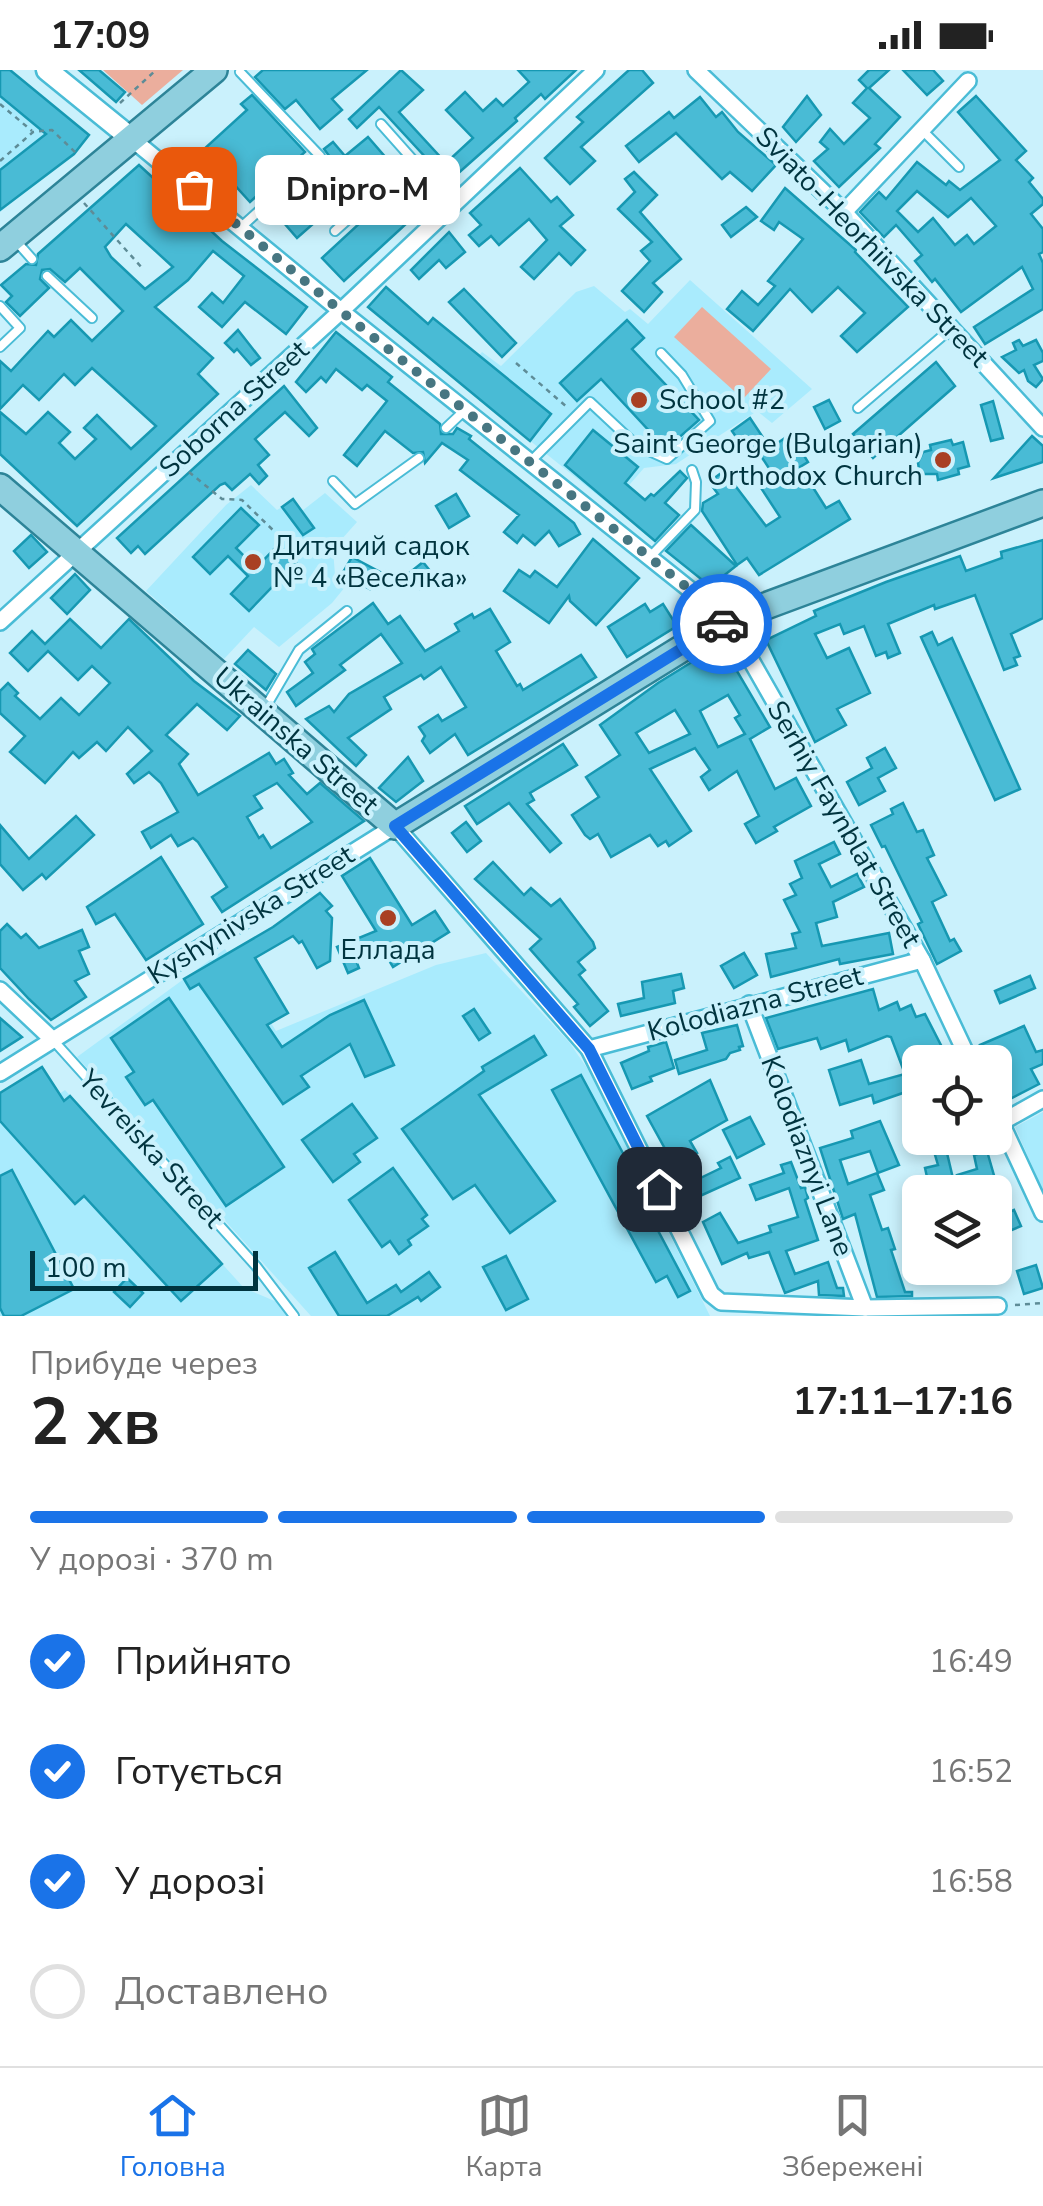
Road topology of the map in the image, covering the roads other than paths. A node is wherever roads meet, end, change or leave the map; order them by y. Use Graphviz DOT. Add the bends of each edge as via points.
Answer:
graph roads {
  1 [pos="46,70"];
  2 [pos="596,70"];
  3 [pos="696,70"];
  4 [pos="227,71"];
  5 [pos="968,82"];
  6 [pos="381,124"];
  7 [pos="922,130"];
  8 [pos="132,139"];
  9 [pos="413,160"];
  10 [pos="960,167"];
  11 [pos="453,205"];
  12 [pos="844,212"];
  13 [pos="240,228"];
  14 [pos="335,231"];
  15 [pos="6,243"];
  16 [pos="32,260"];
  17 [pos="48,276"];
  18 [pos="0,306"];
  19 [pos="341,311"];
  20 [pos="92,318"];
  21 [pos="953,327"];
  22 [pos="0,347"];
  23 [pos="661,353"];
  24 [pos="858,408"];
  25 [pos="465,410"];
  26 [pos="446,428"];
  27 [pos="1043,428"];
  28 [pos="419,458"];
  29 [pos="530,462"];
  30 [pos="692,470"];
  31 [pos="333,481"];
  32 [pos="0,487"];
  33 [pos="1043,503"];
  34 [pos="76,552"];
  35 [pos="649,558"];
  36 [pos="347,611"];
  37 [pos="728,620"];
  38 [pos="0,622"];
  39 [pos="262,711"];
  40 [pos="395,826"];
  41 [pos="922,960"];
  42 [pos="0,990"];
  43 [pos="749,1004"];
  44 [pos="53,1040"];
  45 [pos="962,1045"];
  46 [pos="589,1049"];
  47 [pos="0,1073"];
  48 [pos="1043,1099"];
  49 [pos="1012,1111"];
  50 [pos="1012,1146"];
  51 [pos="1043,1212"];
  52 [pos="998,1306"];
  53 [pos="864,1308"];
  54 [pos="294,1316"];
  1 -- 8 [label="street, Serhiy Faynblat Street"];
  2 -- 11 [label="street, Soborna Street"];
  3 -- 12 [label="street, Sviato-Heorhiivska Street"];
  4 -- 8 [label="main road"];
  4 -- 13 [label="lane" via="320,156"];
  5 -- 7 [label="street"];
  6 -- 9 [label="lane"];
  7 -- 10 [label="lane"];
  7 -- 12 [label="street"];
  8 -- 13 [label="street, Serhiy Faynblat Street"];
  8 -- 15 [label="main road"];
  9 -- 11 [label="lane"];
  9 -- 14 [label="lane"];
  11 -- 19 [label="street, Soborna Street"];
  12 -- 21 [label="street, Sviato-Heorhiivska Street"];
  13 -- 19 [label="street, Serhiy Faynblat Street"];
  15 -- 16 [label="lane"];
  17 -- 20 [label="lane"];
  18 -- 22 [label="lane" via="20,328"];
  19 -- 25 [label="street, Serhiy Faynblat Street"];
  19 -- 34 [label="street, Soborna Street"];
  21 -- 24 [label="lane"];
  21 -- 27 [label="street, Sviato-Heorhiivska Street"];
  23 -- 29 [label="lane" via="710,421 667,458 636,445 590,402"];
  25 -- 26 [label="lane"];
  25 -- 29 [label="street, Serhiy Faynblat Street"];
  28 -- 31 [label="lane" via="355,504"];
  29 -- 35 [label="street, Serhiy Faynblat Street"];
  30 -- 35 [label="lane" via="695,510"];
  32 -- 34 [label="main road, Ukrainska Street"];
  33 -- 37 [label="main road, Kyshynivska Street"];
  34 -- 38 [label="street, Soborna Street"];
  34 -- 39 [label="main road, Ukrainska Street"];
  35 -- 37 [label="street, Serhiy Faynblat Street"];
  36 -- 39 [label="lane" via="299,650"];
  37 -- 40 [label="main road, Kyshynivska Street"];
  37 -- 41 [label="street, Serhiy Faynblat Street"];
  39 -- 40 [label="main road, Ukrainska Street"];
  40 -- 44 [label="street, Kyshynivska Street"];
  40 -- 46 [label="street, Ukrainska Street"];
  41 -- 43 [label="street, Kolodiazna Street"];
  41 -- 45 [label="street, Serhiy Faynblat Street"];
  42 -- 44 [label="street, Yevreiska Street"];
  43 -- 46 [label="street, Kolodiazna Street"];
  43 -- 53 [label="street, Kolodiaznyi Lane"];
  44 -- 47 [label="street, Kyshynivska Street"];
  44 -- 54 [label="lane, Yevreiska Street"];
  46 -- 53 [label="street, Ukrainska Street" via="712,1294 721,1302"];
  48 -- 49 [label="street"];
  50 -- 51 [label="street"];
  52 -- 53 [label="street, Ukrainska Street"];
}
